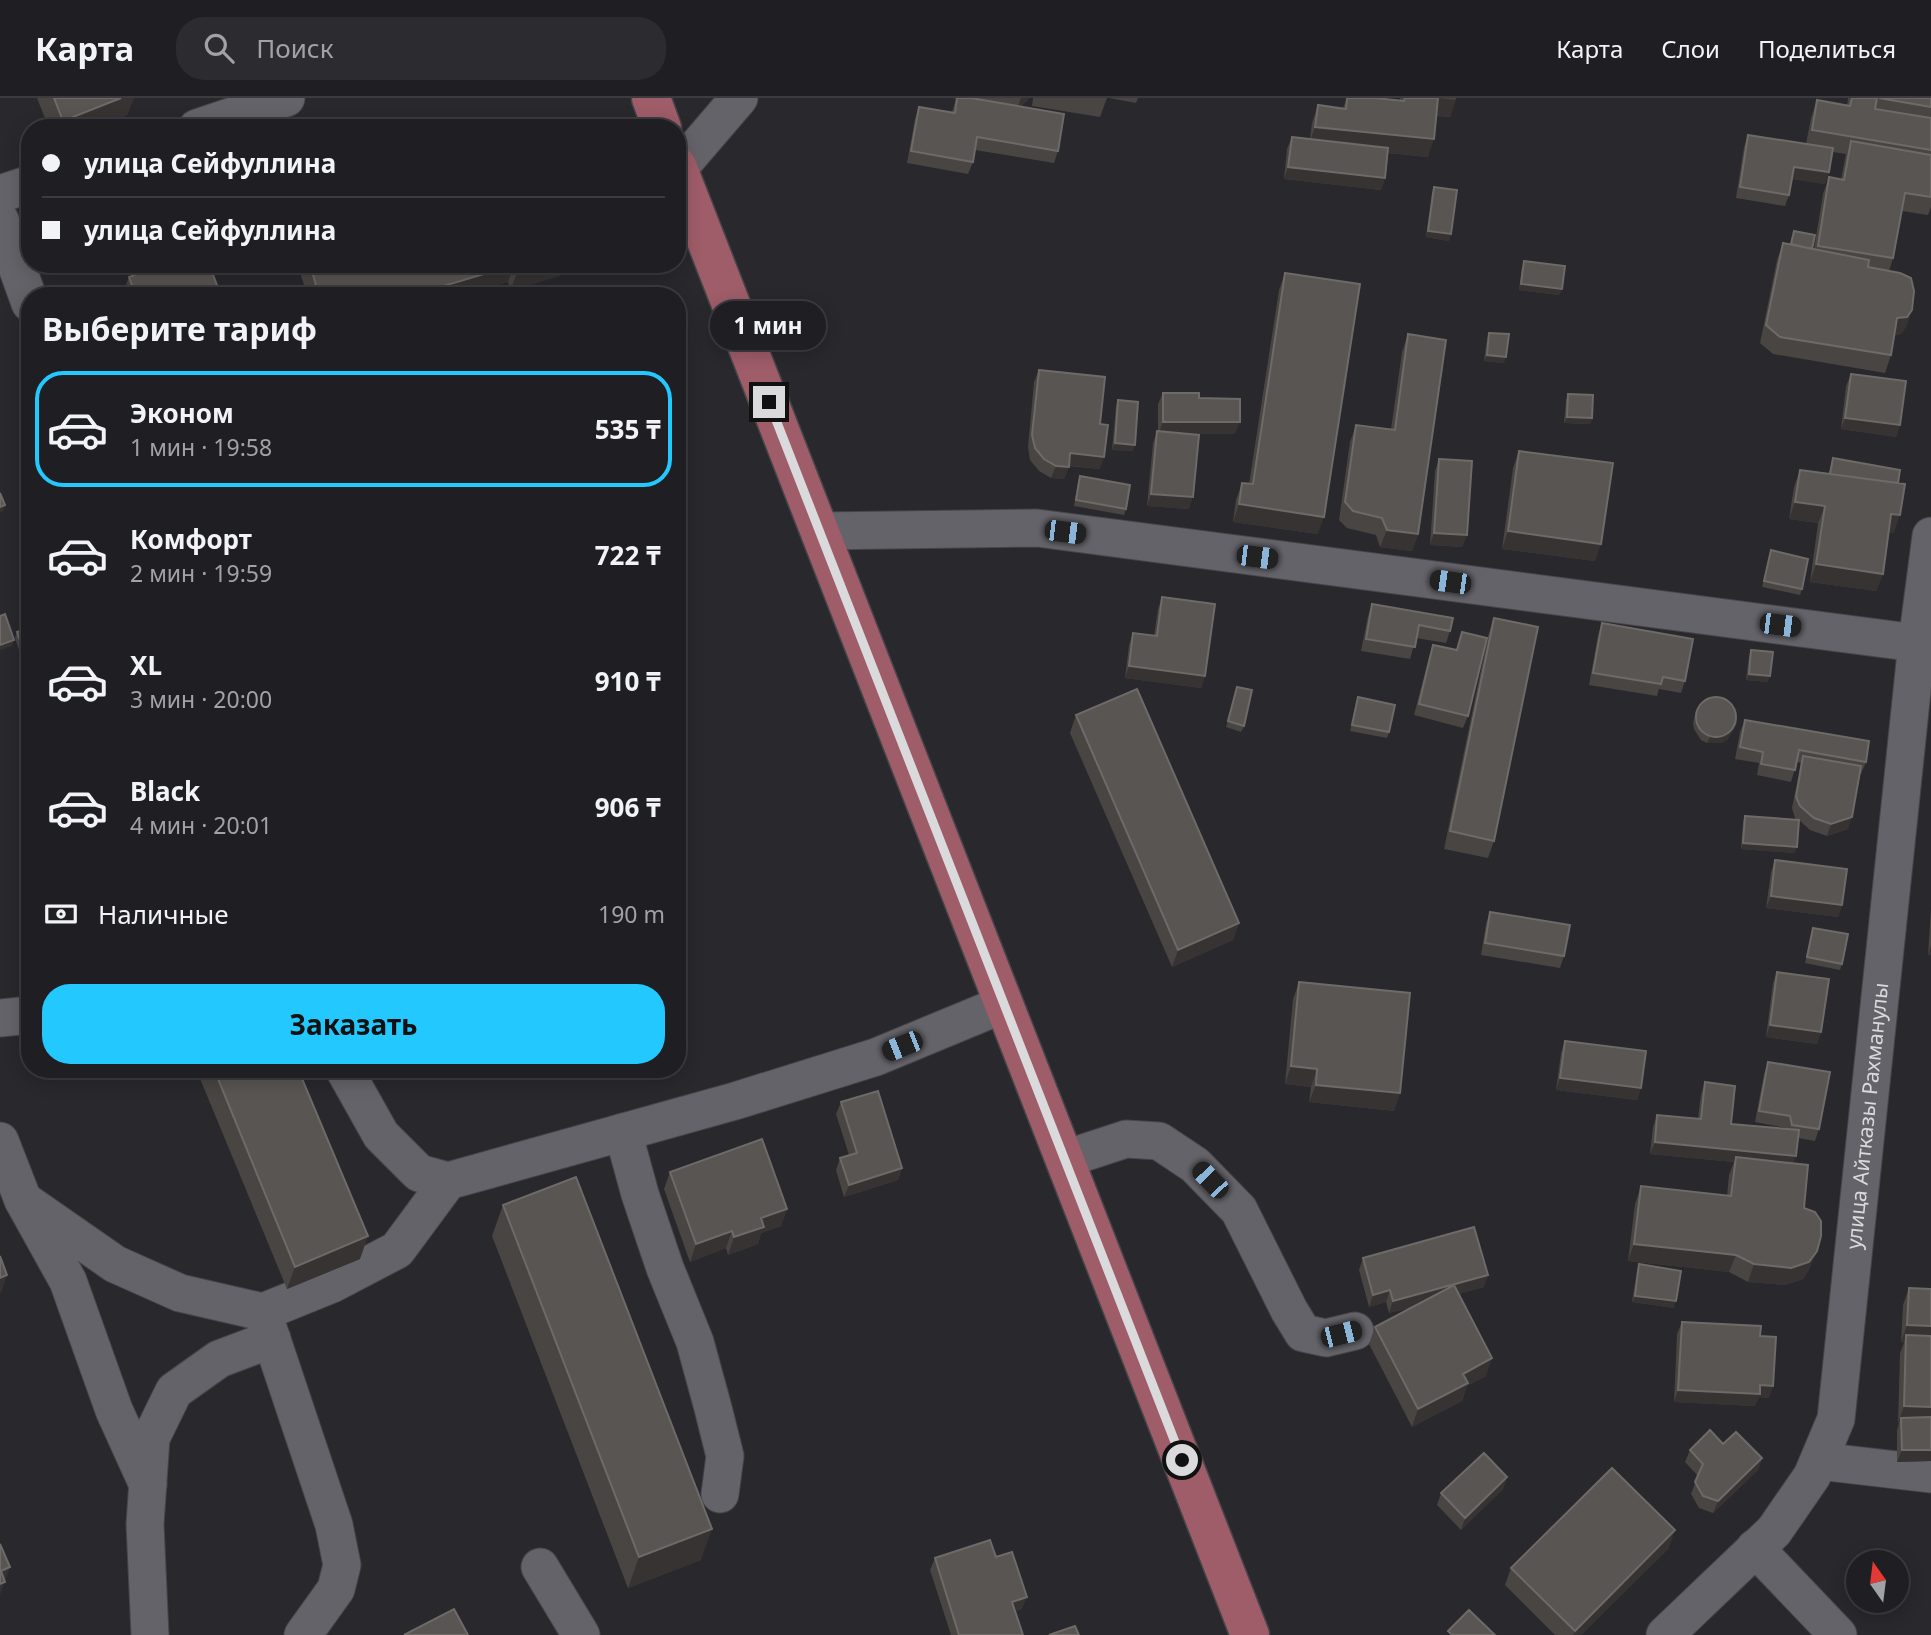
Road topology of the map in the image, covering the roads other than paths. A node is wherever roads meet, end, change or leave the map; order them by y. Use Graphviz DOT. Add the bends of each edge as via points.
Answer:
graph roads {
  1 [pos="286,98"];
  2 [pos="651,98"];
  3 [pos="739,98"];
  4 [pos="224,119"];
  5 [pos="659,119"];
  6 [pos="686,158"];
  7 [pos="21,187"];
  8 [pos="686,188"];
  9 [pos="0,194"];
  10 [pos="0,220"];
  11 [pos="24,287"];
  12 [pos="820,531"];
  13 [pos="1931,536"];
  14 [pos="1924,644"];
  15 [pos="1004,1004"];
  16 [pos="21,1016"];
  17 [pos="0,1018"];
  18 [pos="349,1078"];
  19 [pos="623,1132"];
  20 [pos="0,1141"];
  21 [pos="1065,1159"];
  22 [pos="449,1181"];
  23 [pos="23,1200"];
  24 [pos="267,1326"];
  25 [pos="1355,1331"];
  26 [pos="1819,1461"];
  27 [pos="1931,1474"];
  28 [pos="148,1485"];
  29 [pos="720,1494"];
  30 [pos="1755,1548"];
  31 [pos="540,1567"];
  32 [pos="150,1635"];
  33 [pos="303,1635"];
  34 [pos="581,1635"];
  35 [pos="1250,1635"];
  36 [pos="1665,1635"];
  37 [pos="1838,1635"];
  1 -- 4 [label="street"];
  2 -- 5 [label="main road"];
  3 -- 6 [label="street"];
  7 -- 9 [label="street"];
  8 -- 12 [label="main road"];
  10 -- 11 [label="street"];
  12 -- 14 [label="street" via="1037,528"];
  12 -- 15 [label="main road"];
  13 -- 14 [label="street, улица Айтказы Рахманулы"];
  14 -- 26 [label="street, улица Айтказы Рахманулы" via="1836,1419"];
  15 -- 19 [label="street" via="876,1057"];
  15 -- 21 [label="main road"];
  16 -- 17 [label="street"];
  18 -- 22 [label="street" via="381,1135 419,1173"];
  19 -- 22 [label="street"];
  19 -- 29 [label="street" via="713,1408 725,1456"];
  20 -- 23 [label="street"];
  21 -- 25 [label="street" via="1126,1139 1158,1141 1195,1165 1239,1210 1303,1333 1326,1338"];
  21 -- 35 [label="main road"];
  22 -- 24 [label="street" via="397,1250"];
  23 -- 24 [label="street" via="115,1264"];
  23 -- 28 [label="street" via="68,1281 114,1410"];
  24 -- 28 [label="street" via="174,1391 150,1438"];
  24 -- 33 [label="street" via="334,1525 342,1565 336,1589"];
  26 -- 27 [label="street"];
  26 -- 30 [label="street, улица Айтказы Рахманулы" via="1774,1531"];
  28 -- 32 [label="street" via="145,1524"];
  30 -- 36 [label="street, улица Айтказы Рахманулы"];
  30 -- 37 [label="street"];
  31 -- 34 [label="street"];
}
